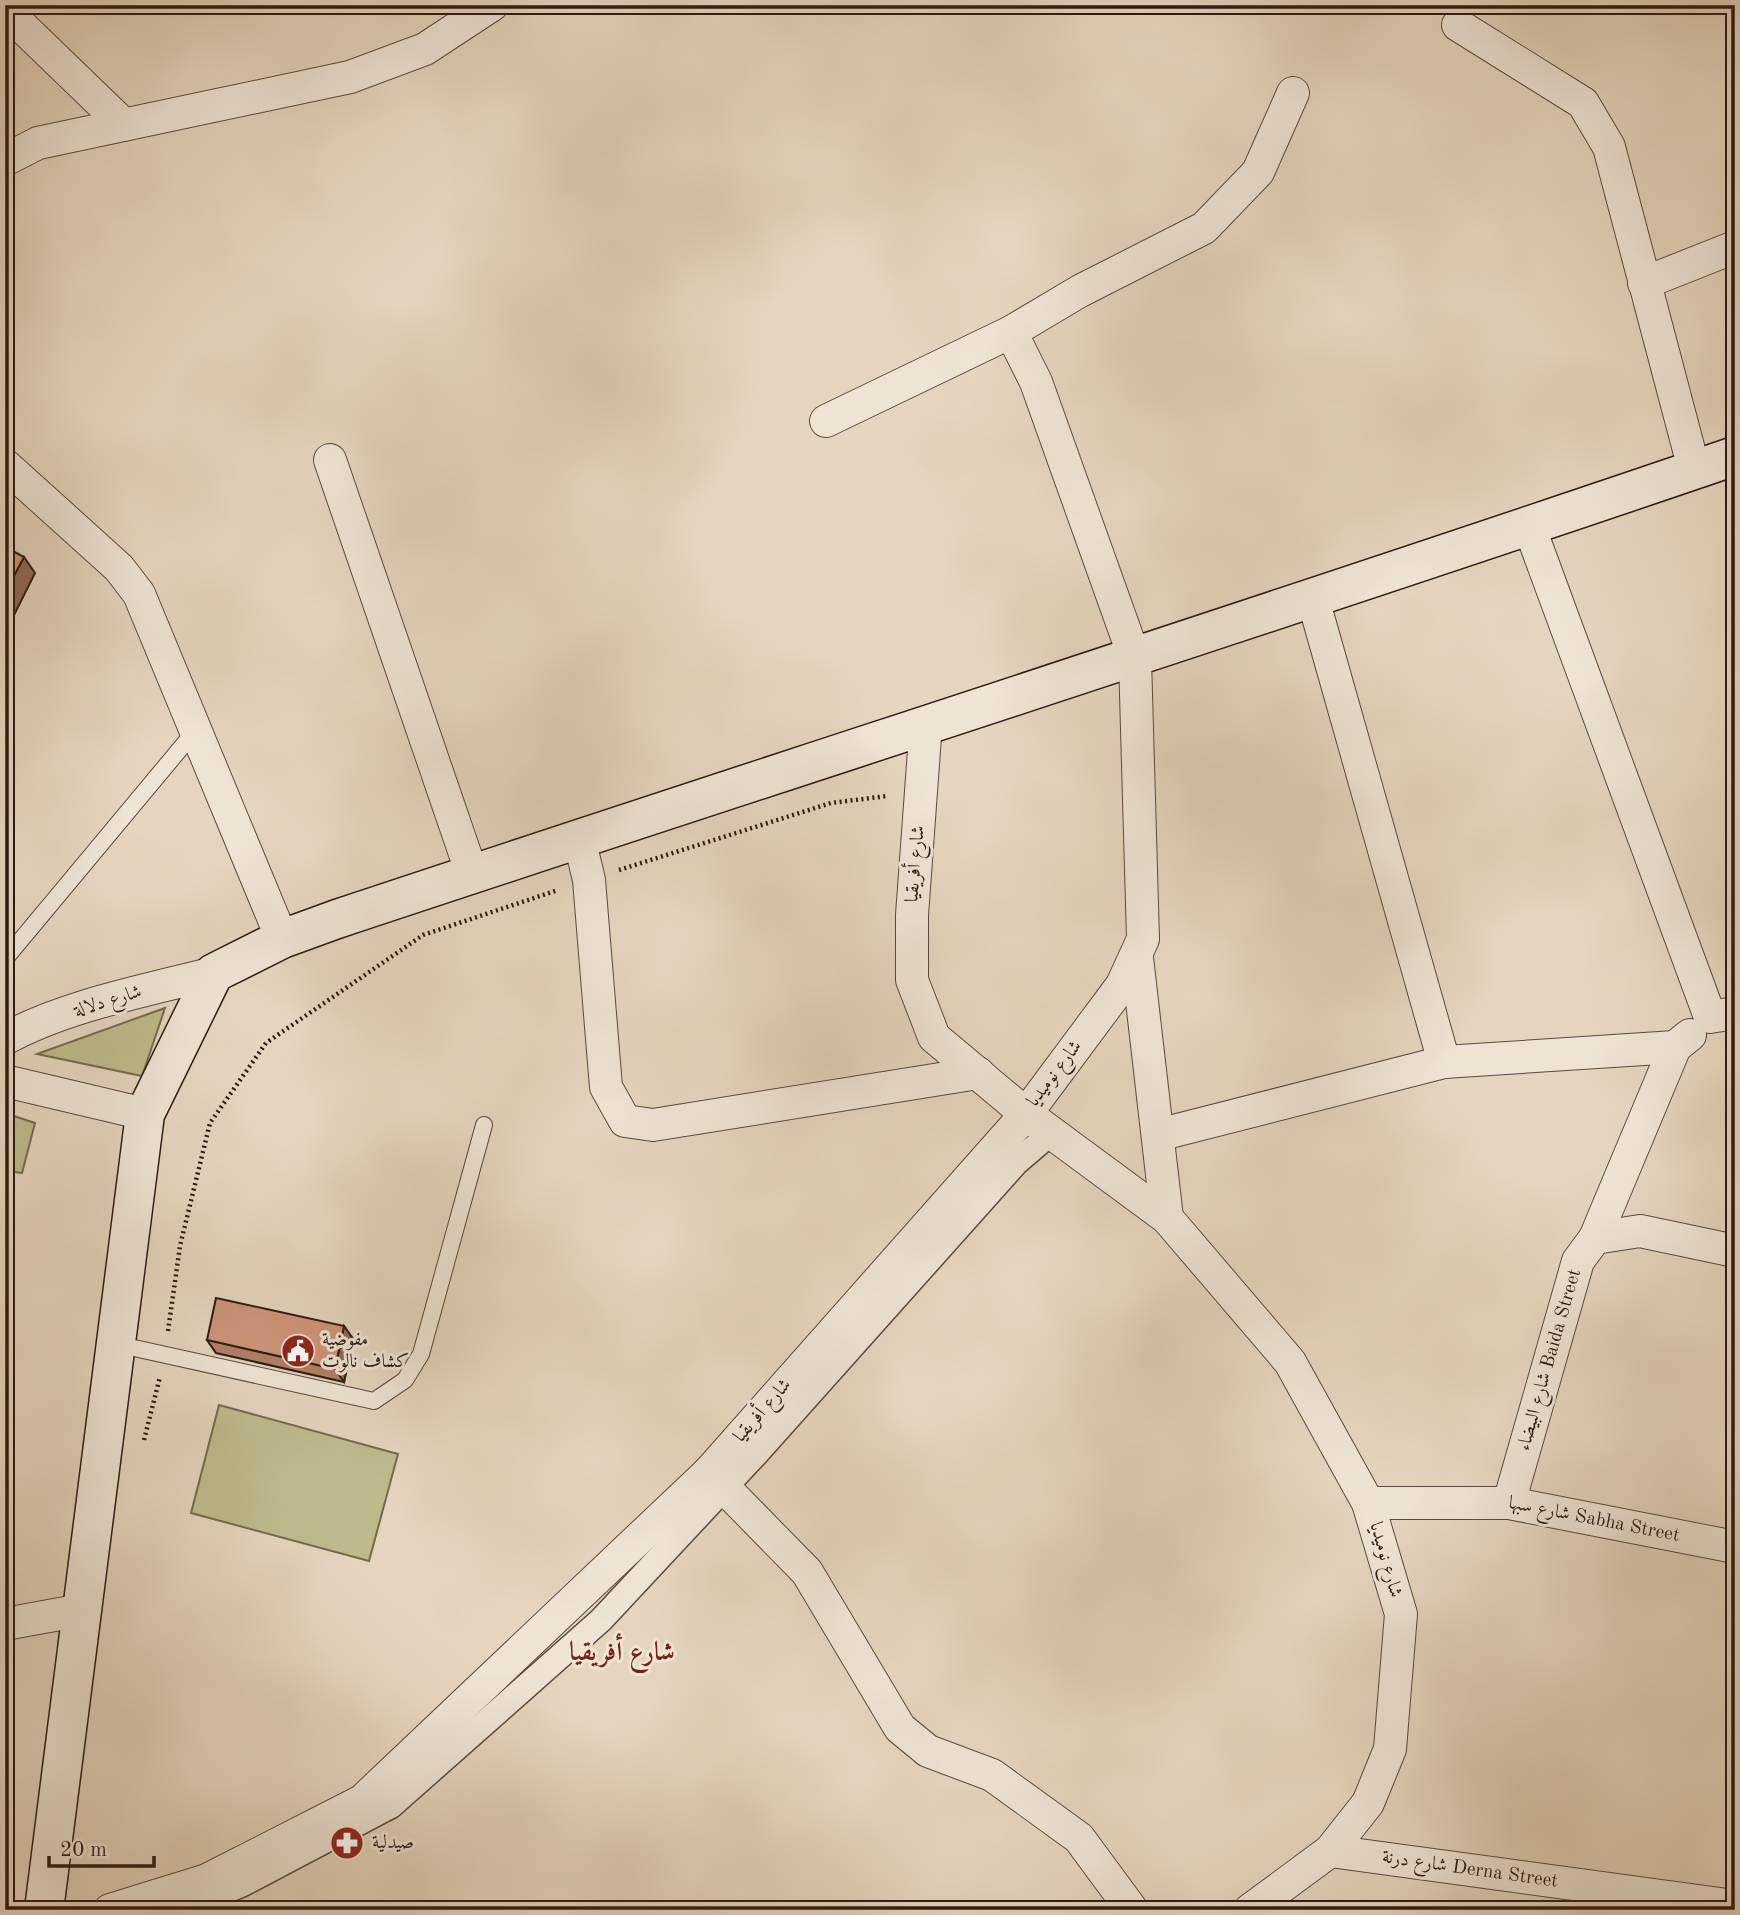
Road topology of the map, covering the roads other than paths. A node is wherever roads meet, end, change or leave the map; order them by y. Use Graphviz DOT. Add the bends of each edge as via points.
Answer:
graph roads {
  1 [pos="492,5"];
  2 [pos="5,10"];
  3 [pos="1458,25"];
  4 [pos="1293,93"];
  5 [pos="124,125"];
  6 [pos="5,160"];
  7 [pos="1735,247"];
  8 [pos="1644,283"];
  9 [pos="1012,332"];
  10 [pos="826,421"];
  11 [pos="1735,456"];
  12 [pos="330,460"];
  13 [pos="5,464"];
  14 [pos="1694,470"];
  15 [pos="1529,526"];
  16 [pos="1313,599"];
  17 [pos="1135,659"];
  18 [pos="926,723"];
  19 [pos="195,731"];
  20 [pos="579,838"];
  21 [pos="472,874"];
  22 [pos="282,939"];
  23 [pos="1137,958"];
  24 [pos="5,959"];
  25 [pos="214,973"];
  26 [pos="1722,1015"];
  27 [pos="5,1039"];
  28 [pos="1675,1047"];
  29 [pos="1444,1062"];
  30 [pos="978,1073"];
  31 [pos="5,1082"];
  32 [pos="145,1114"];
  33 [pos="1026,1114"];
  34 [pos="484,1125"];
  35 [pos="1051,1133"];
  36 [pos="1158,1135"];
  37 [pos="1167,1218"];
  38 [pos="1595,1238"];
  39 [pos="1735,1251"];
  40 [pos="116,1344"];
  41 [pos="717,1480"];
  42 [pos="1368,1503"];
  43 [pos="1509,1503"];
  44 [pos="1735,1547"];
  45 [pos="82,1610"];
  46 [pos="5,1623"];
  47 [pos="1330,1851"];
  48 [pos="1735,1906"];
  49 [pos="44,1910"];
  50 [pos="110,1910"];
  51 [pos="180,1910"];
  52 [pos="1132,1910"];
  53 [pos="1250,1910"];
  1 -- 5 [label="street" via="425,49 350,77"];
  2 -- 5 [label="street"];
  3 -- 8 [label="street" via="1583,103 1609,147"];
  4 -- 9 [label="street" via="1258,172 1204,228 1080,291"];
  5 -- 6 [label="street" via="38,143"];
  7 -- 8 [label="street"];
  8 -- 14 [label="street"];
  9 -- 10 [label="street"];
  9 -- 17 [label="street, شارع نوميديا" via="1036,383"];
  11 -- 14 [label="main road"];
  12 -- 21 [label="street"];
  13 -- 19 [label="street" via="119,568 139,594"];
  14 -- 15 [label="main road"];
  15 -- 16 [label="main road"];
  15 -- 26 [label="street"];
  16 -- 17 [label="main road"];
  16 -- 29 [label="street"];
  17 -- 18 [label="main road"];
  17 -- 23 [label="street, شارع نوميديا" via="1143,939"];
  18 -- 20 [label="main road"];
  18 -- 30 [label="street, شارع أفريقيا" via="912,915 912,980 934,1037"];
  19 -- 22 [label="street"];
  19 -- 24 [label="lane"];
  20 -- 21 [label="main road"];
  20 -- 30 [label="street" via="589,880 606,1087 625,1121 653,1125"];
  21 -- 22 [label="main road"];
  22 -- 25 [label="main road"];
  23 -- 33 [label="street, شارع نوميديا"];
  23 -- 36 [label="street, شارع نوميديا"];
  25 -- 27 [label="street, شارع دلالة" via="118,998"];
  25 -- 32 [label="main road"];
  26 -- 28 [label="street"];
  28 -- 29 [label="street"];
  28 -- 38 [label="street, شارع البيضاء Baida Street"];
  29 -- 36 [label="street"];
  30 -- 33 [label="street, شارع أفريقيا"];
  31 -- 32 [label="street"];
  32 -- 40 [label="main road"];
  33 -- 35 [label="street, شارع نوميديا"];
  33 -- 41 [label="street, شارع أفريقيا"];
  34 -- 40 [label="lane" via="421,1354 405,1381 374,1401"];
  35 -- 37 [label="street, شارع نوميديا"];
  35 -- 41 [label="street, شارع أفريقيا" via="1016,1163"];
  36 -- 37 [label="street, شارع نوميديا"];
  37 -- 42 [label="street, شارع نوميديا" via="1290,1362"];
  38 -- 39 [label="street" via="1640,1231"];
  38 -- 43 [label="street, شارع البيضاء Baida Street" via="1578,1261"];
  40 -- 45 [label="main road"];
  41 -- 50 [label="street, شارع أفريقيا" via="362,1801 207,1880"];
  41 -- 51 [label="street, شارع أفريقيا" via="601,1620 391,1806 241,1885"];
  41 -- 52 [label="street" via="807,1572 900,1728 928,1751 992,1775 1079,1838"];
  42 -- 43 [label="street, شارع سبها Sabha Street"];
  42 -- 47 [label="street, شارع نوميديا" via="1401,1614 1390,1749 1368,1803"];
  43 -- 44 [label="street, شارع سبها Sabha Street"];
  45 -- 46 [label="street"];
  45 -- 49 [label="main road"];
  47 -- 48 [label="street, شارع درنة Derna Street"];
  47 -- 53 [label="street, شارع نوميديا"];
}
